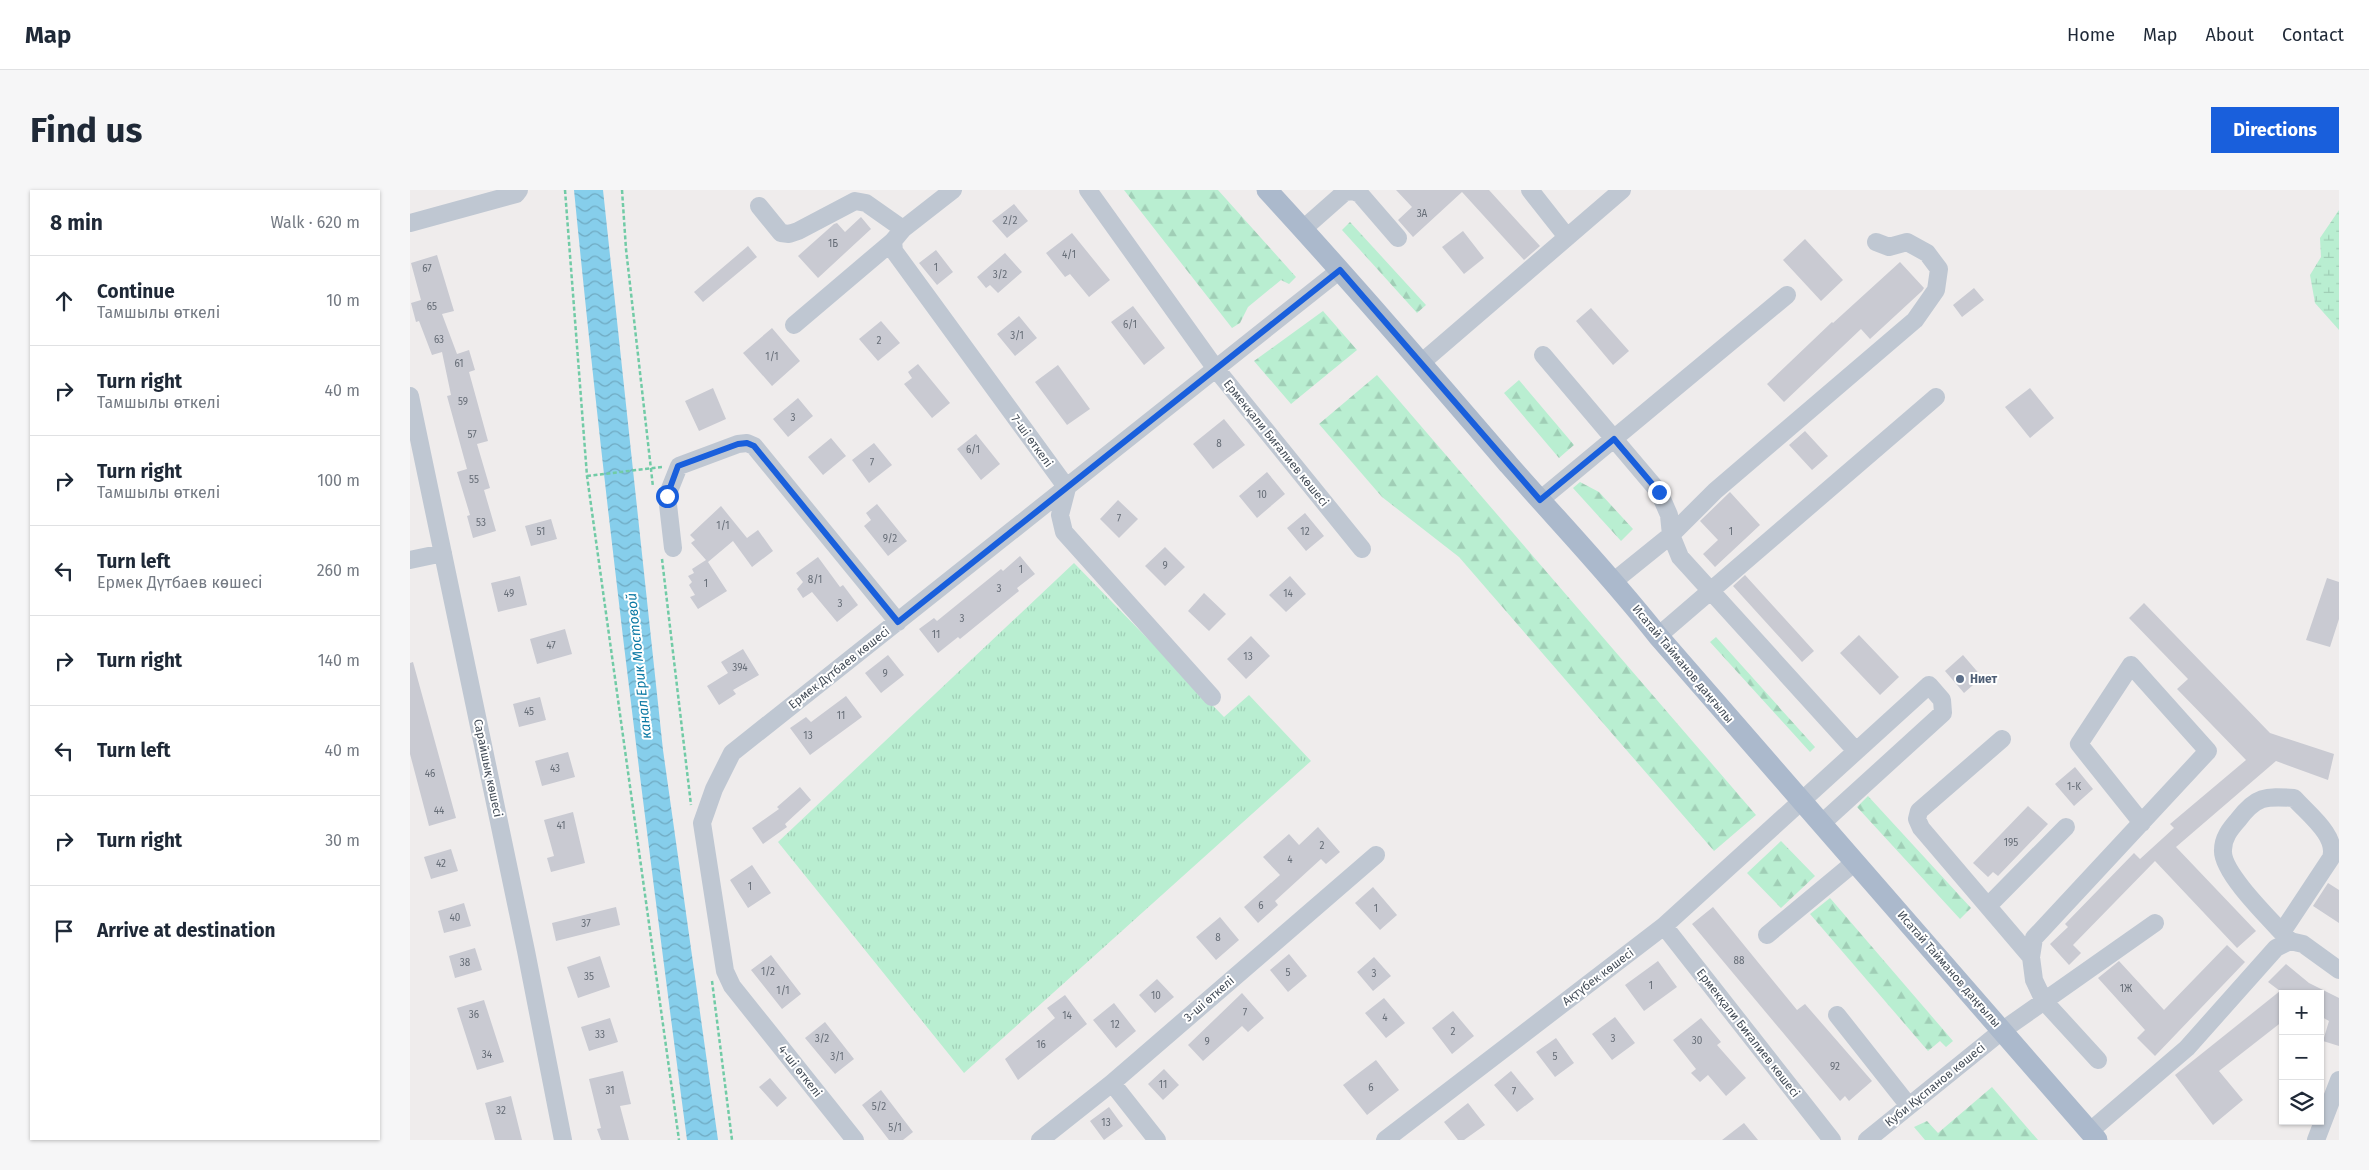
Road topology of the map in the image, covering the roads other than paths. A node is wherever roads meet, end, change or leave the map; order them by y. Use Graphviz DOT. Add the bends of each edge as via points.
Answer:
graph roads {
  1 [pos="519,190"];
  2 [pos="1088,190"];
  3 [pos="1267,190"];
  4 [pos="1530,190"];
  5 [pos="1622,190"];
  6 [pos="942,193"];
  7 [pos="759,206"];
  8 [pos="410,223"];
  9 [pos="1303,229"];
  10 [pos="898,235"];
  11 [pos="1567,237"];
  12 [pos="1398,238"];
  13 [pos="1876,242"];
  14 [pos="1340,270"];
  15 [pos="1787,295"];
  16 [pos="794,325"];
  17 [pos="1543,355"];
  18 [pos="1421,363"];
  19 [pos="1216,369"];
  20 [pos="410,396"];
  21 [pos="1936,397"];
  22 [pos="1614,439"];
  23 [pos="1067,488"];
  24 [pos="1540,500"];
  25 [pos="1671,535"];
  26 [pos="1362,549"];
  27 [pos="667,552"];
  28 [pos="443,553"];
  29 [pos="410,560"];
  30 [pos="1614,581"];
  31 [pos="1711,590"];
  32 [pos="898,622"];
  33 [pos="1658,636"];
  34 [pos="1212,697"];
  35 [pos="2002,739"];
  36 [pos="1856,751"];
  37 [pos="1802,802"];
  38 [pos="2142,823"];
  39 [pos="1822,824"];
  40 [pos="2066,827"];
  41 [pos="1376,855"];
  42 [pos="1855,862"];
  43 [pos="1988,906"];
  44 [pos="2155,922"];
  45 [pos="1664,926"];
  46 [pos="1767,935"];
  47 [pos="2286,936"];
  48 [pos="2031,957"];
  49 [pos="2339,970"];
  50 [pos="2044,1001"];
  51 [pos="746,1002"];
  52 [pos="1837,1014"];
  53 [pos="2003,1030"];
  54 [pos="2098,1060"];
  55 [pos="2339,1080"];
  56 [pos="1112,1083"];
  57 [pos="1909,1106"];
  58 [pos="2093,1136"];
  59 [pos="563,1140"];
  60 [pos="855,1140"];
  61 [pos="1040,1140"];
  62 [pos="1157,1140"];
  63 [pos="1385,1140"];
  64 [pos="1832,1140"];
  65 [pos="1867,1140"];
  66 [pos="2316,1140"];
  1 -- 8 [label="street" via="516,194"];
  2 -- 19 [label="street, Ермекқали Биғалиев көшесі"];
  3 -- 9 [label="main road, Исатай Тайманов даңғылы"];
  4 -- 11 [label="street"];
  5 -- 11 [label="street"];
  6 -- 10 [label="street"];
  7 -- 10 [label="street" via="780,233 789,234 855,201 866,203"];
  9 -- 12 [label="street" via="1345,192 1353,191 1360,194"];
  9 -- 14 [label="main road, Исатай Тайманов даңғылы"];
  10 -- 16 [label="street"];
  10 -- 23 [label="street, 7-шi өткелi" via="894,251"];
  11 -- 18 [label="street"];
  13 -- 25 [label="street" via="1889,247 1907,242 1927,253 1939,269 1936,290 1914,320 1716,491"];
  14 -- 18 [label="main road, Исатай Тайманов даңғылы"];
  14 -- 19 [label="street, Ермек Дүтбаев көшесi"];
  15 -- 22 [label="street"];
  17 -- 22 [label="street"];
  18 -- 24 [label="main road, Исатай Тайманов даңғылы"];
  19 -- 23 [label="street, Ермек Дүтбаев көшесi"];
  19 -- 26 [label="street, Ермекқали Биғалиев көшесі"];
  20 -- 28 [label="street, Сарайшық көшесі"];
  21 -- 31 [label="street"];
  22 -- 24 [label="street"];
  22 -- 25 [label="street" via="1659,492 1669,515"];
  23 -- 32 [label="street, Ермек Дүтбаев көшесi"];
  23 -- 34 [label="street" via="1060,515 1064,532"];
  24 -- 30 [label="main road, Исатай Тайманов даңғылы"];
  25 -- 30 [label="street"];
  25 -- 31 [label="street" via="1680,557"];
  27 -- 32 [label="street" via="667,496 678,466 747,443 754,446"];
  28 -- 29 [label="street"];
  28 -- 59 [label="street, Сарайшық көшесі"];
  30 -- 33 [label="main road, Исатай Тайманов даңғылы"];
  31 -- 33 [label="street"];
  31 -- 36 [label="street"];
  32 -- 51 [label="street, Ермек Дүтбаев көшесi" via="732,753 714,789 702,823 725,971 732,986"];
  33 -- 37 [label="main road, Исатай Тайманов даңғылы"];
  35 -- 43 [label="street" via="1919,811 1917,819 1921,828"];
  36 -- 37 [label="street, Ақтүбек көшесi"];
  36 -- 39 [label="street, Ақтүбек көшесi" via="1929,685 1942,700 1943,713"];
  37 -- 39 [label="main road, Исатай Тайманов даңғылы"];
  37 -- 45 [label="street, Ақтүбек көшесi"];
  38 -- 38 [label="street" via="2208,751 2131,665 2079,744"];
  38 -- 48 [label="street" via="2034,938"];
  39 -- 42 [label="main road, Исатай Тайманов даңғылы"];
  40 -- 43 [label="street"];
  41 -- 56 [label="street, 3-шi өткелi"];
  42 -- 46 [label="street"];
  42 -- 53 [label="main road, Исатай Тайманов даңғылы"];
  43 -- 48 [label="street"];
  44 -- 50 [label="street, Куби Құспанов көшесi"];
  45 -- 63 [label="street, Ақтүбек көшесi"];
  45 -- 64 [label="street, Ермекқали Биғалиев көшесі"];
  47 -- 47 [label="street" via="2230,873 2222,851 2227,833 2250,804 2276,797 2294,798 2326,833 2334,850"];
  47 -- 49 [label="street"];
  47 -- 58 [label="street" via="2187,1048"];
  48 -- 50 [label="street" via="2034,980"];
  50 -- 53 [label="street, Куби Құспанов көшесi"];
  50 -- 54 [label="street"];
  51 -- 60 [label="street, 4-шi өткелi"];
  52 -- 57 [label="street"];
  53 -- 57 [label="street, Куби Құспанов көшесi"];
  53 -- 58 [label="main road, Исатай Тайманов даңғылы"];
  55 -- 66 [label="street"];
  56 -- 61 [label="street, 3-шi өткелi"];
  56 -- 62 [label="street"];
  57 -- 65 [label="street, Куби Құспанов көшесi"];
}
